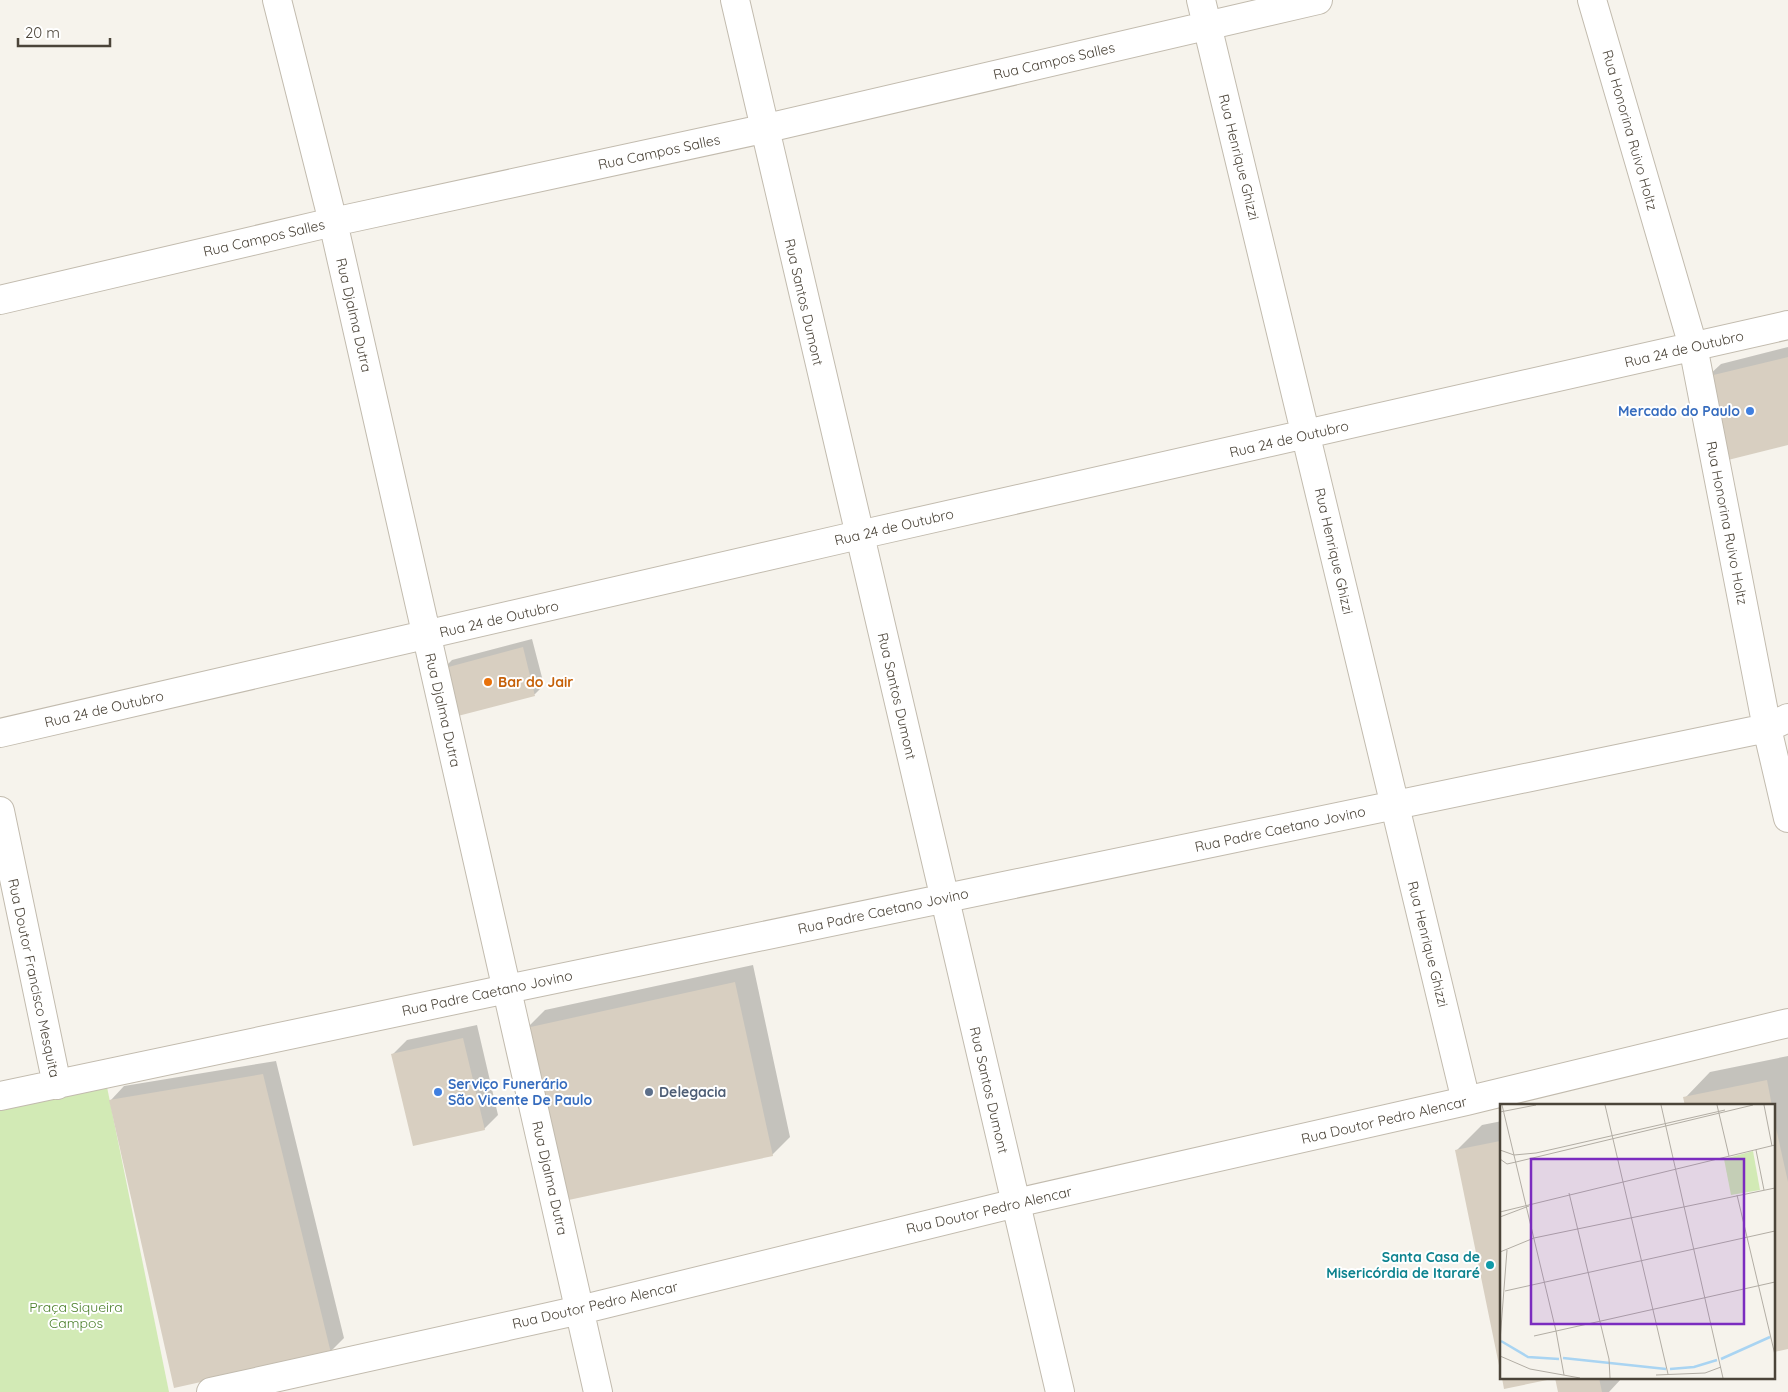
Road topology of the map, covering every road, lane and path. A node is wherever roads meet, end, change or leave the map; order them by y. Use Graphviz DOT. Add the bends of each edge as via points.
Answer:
graph roads {
  1 [pos="277,0"];
  2 [pos="734,0"];
  3 [pos="1318,0"];
  4 [pos="1592,0"];
  5 [pos="1204,12"];
  6 [pos="763,129"];
  7 [pos="333,222"];
  8 [pos="0,300"];
  9 [pos="1788,325"];
  10 [pos="1693,346"];
  11 [pos="1306,435"];
  12 [pos="859,535"];
  13 [pos="426,636"];
  14 [pos="1778,723"];
  15 [pos="0,732"];
  16 [pos="1395,806"];
  17 [pos="0,812"];
  18 [pos="1788,818"];
  19 [pos="944,899"];
  20 [pos="507,989"];
  21 [pos="1788,1008"];
  22 [pos="1777,1025"];
  23 [pos="57,1085"];
  24 [pos="0,1096"];
  25 [pos="1466,1101"];
  26 [pos="1016,1203"];
  27 [pos="580,1310"];
  28 [pos="211,1392"];
  29 [pos="598,1392"];
  30 [pos="1060,1392"];
  1 -- 7 [label="street, Rua Djalma Dutra"];
  2 -- 6 [label="street, Rua Santos Dumont"];
  3 -- 5 [label="street, Rua Campos Salles"];
  4 -- 10 [label="street, Rua Honorina Ruivo Holtz"];
  5 -- 6 [label="street, Rua Campos Salles"];
  5 -- 11 [label="street, Rua Henrique Ghizzi"];
  6 -- 7 [label="street, Rua Campos Salles"];
  6 -- 12 [label="street, Rua Santos Dumont"];
  7 -- 8 [label="street, Rua Campos Salles"];
  7 -- 13 [label="street, Rua Djalma Dutra"];
  9 -- 10 [label="street, Rua 24 de Outubro"];
  10 -- 11 [label="street, Rua 24 de Outubro"];
  10 -- 14 [label="street, Rua Honorina Ruivo Holtz"];
  11 -- 12 [label="street, Rua 24 de Outubro"];
  11 -- 16 [label="street, Rua Henrique Ghizzi"];
  12 -- 13 [label="street, Rua 24 de Outubro"];
  12 -- 19 [label="street, Rua Santos Dumont"];
  13 -- 15 [label="street, Rua 24 de Outubro"];
  13 -- 20 [label="street, Rua Djalma Dutra"];
  14 -- 16 [label="street, Rua Padre Caetano Jovino"];
  14 -- 18 [label="street, Rua Honorina Ruivo Holtz"];
  16 -- 19 [label="street, Rua Padre Caetano Jovino"];
  16 -- 25 [label="street, Rua Henrique Ghizzi"];
  17 -- 23 [label="street, Rua Doutor Francisco Mesquita"];
  19 -- 20 [label="street, Rua Padre Caetano Jovino"];
  19 -- 26 [label="street, Rua Santos Dumont"];
  20 -- 23 [label="street, Rua Padre Caetano Jovino"];
  20 -- 27 [label="street, Rua Djalma Dutra"];
  21 -- 22 [label="street, Rua Doutor Pedro Alencar"];
  22 -- 25 [label="street, Rua Doutor Pedro Alencar"];
  23 -- 24 [label="street, Rua Padre Caetano Jovino"];
  25 -- 26 [label="street, Rua Doutor Pedro Alencar"];
  26 -- 27 [label="street, Rua Doutor Pedro Alencar"];
  26 -- 30 [label="street, Rua Santos Dumont"];
  27 -- 28 [label="street, Rua Doutor Pedro Alencar"];
  27 -- 29 [label="street, Rua Djalma Dutra"];
}
